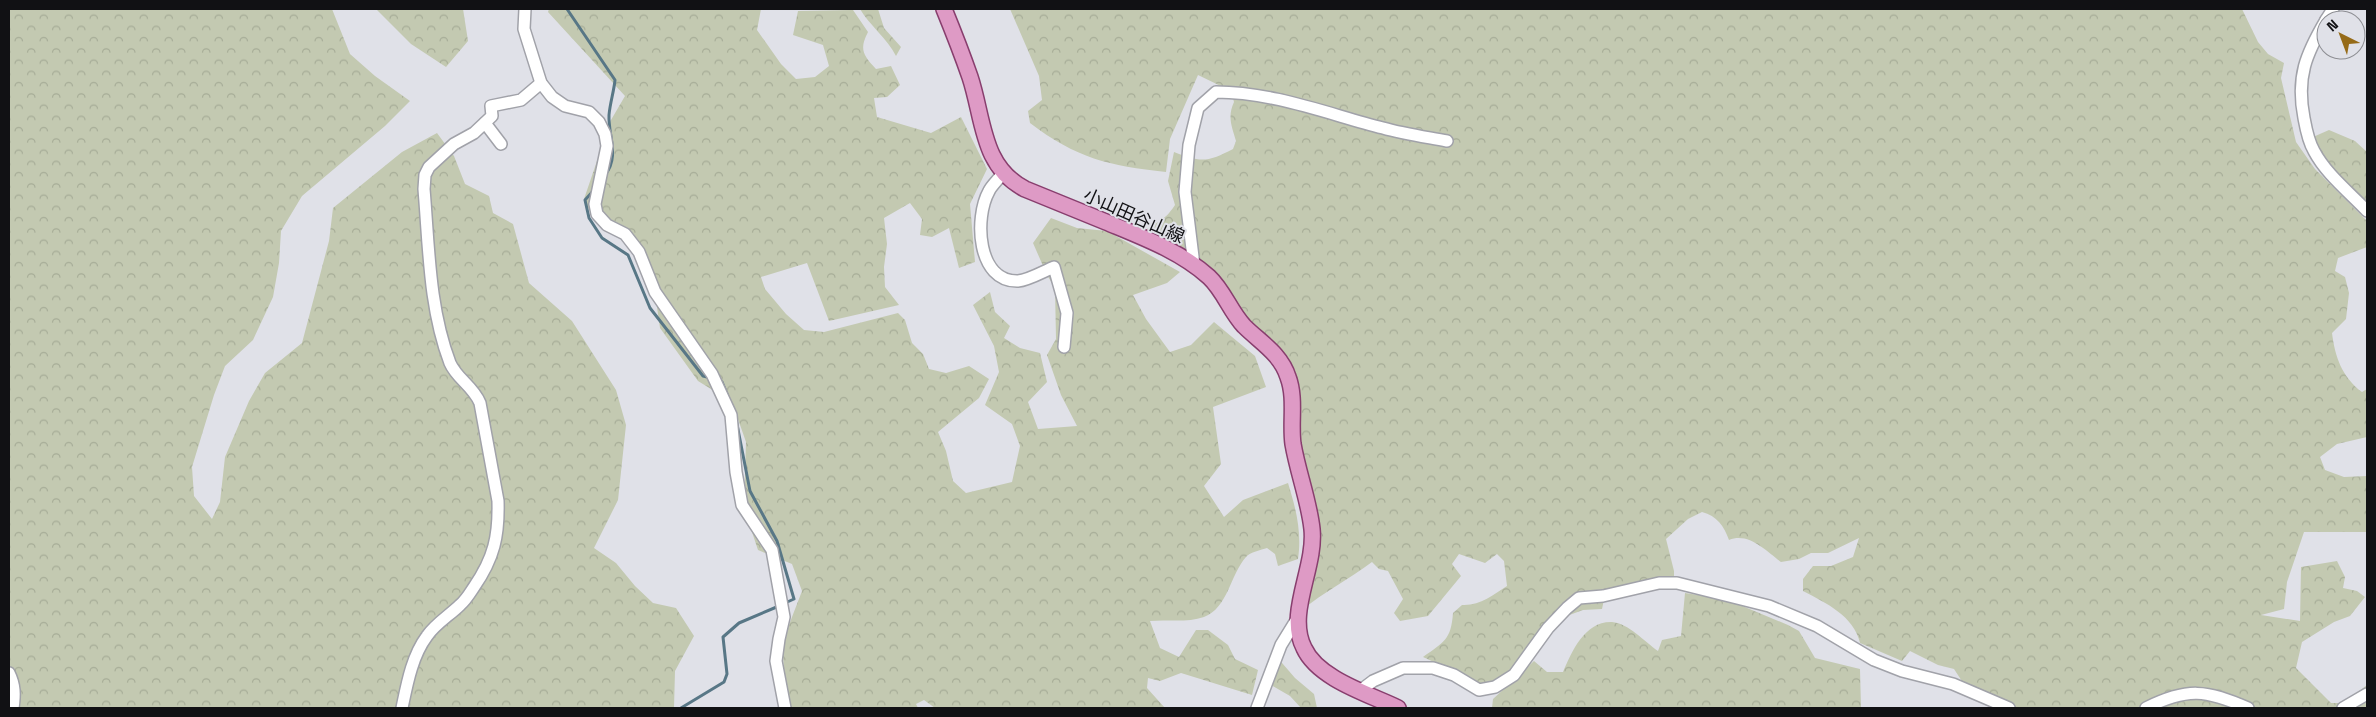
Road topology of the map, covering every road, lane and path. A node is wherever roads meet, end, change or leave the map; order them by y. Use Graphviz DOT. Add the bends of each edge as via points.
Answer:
graph roads {
  1 [pos="525,9"];
  2 [pos="944,9"];
  3 [pos="2316,36"];
  4 [pos="541,83"];
  5 [pos="485,123"];
  6 [pos="1447,141"];
  7 [pos="501,144"];
  8 [pos="1003,173"];
  9 [pos="2367,211"];
  10 [pos="1194,266"];
  11 [pos="1064,348"];
  12 [pos="1298,620"];
  13 [pos="9,673"];
  14 [pos="1361,690"];
  15 [pos="2367,694"];
  16 [pos="13,708"];
  17 [pos="402,708"];
  18 [pos="785,708"];
  19 [pos="1257,708"];
  20 [pos="1398,708"];
  21 [pos="2009,708"];
  22 [pos="2146,708"];
  23 [pos="2248,708"];
  24 [pos="2343,708"];
  1 -- 4 [label="street" via="524,28"];
  2 -- 8 [label="main road, 小山田谷山線" via="970,78 989,150"];
  3 -- 9 [label="street" via="2302,74 2301,97 2309,142 2318,158"];
  4 -- 5 [label="street" via="521,100 491,106 492,116"];
  4 -- 18 [label="street" via="565,106 589,112 599,122 607,146 595,204 597,214 607,225 625,234 639,252 655,292 712,374 731,415 742,505 772,550 784,617 776,661"];
  5 -- 7 [label="street"];
  5 -- 17 [label="street" via="454,144 429,167 424,189 436,322 451,365 476,392 480,403 498,500 497,539 483,574 462,603 424,641 412,668"];
  6 -- 10 [label="street" via="1245,92 1216,92 1198,108 1189,145 1185,192"];
  8 -- 10 [label="main road, 小山田谷山線" via="1025,189 1142,236"];
  8 -- 11 [label="street" via="986,198 982,213 982,248 992,270 1002,278 1020,281 1054,267 1067,313"];
  10 -- 12 [label="main road, 小山田谷山線" via="1215,283 1243,325 1270,349 1289,378 1294,447 1312,530 1312,554"];
  12 -- 14 [label="main road, 小山田谷山線" via="1300,638 1311,659 1326,673"];
  12 -- 19 [label="street" via="1281,645"];
  13 -- 16 [label="street" via="14,683"];
  14 -- 20 [label="main road, 小山田谷山線"];
  14 -- 21 [label="street" via="1403,668 1433,668 1454,675 1479,690 1495,687 1514,675 1548,628 1579,598 1660,583 1677,583 1769,606 1817,626 1874,660 1953,684"];
  15 -- 24 [label="street"];
  22 -- 23 [label="street" via="2180,693 2206,694"];
}
